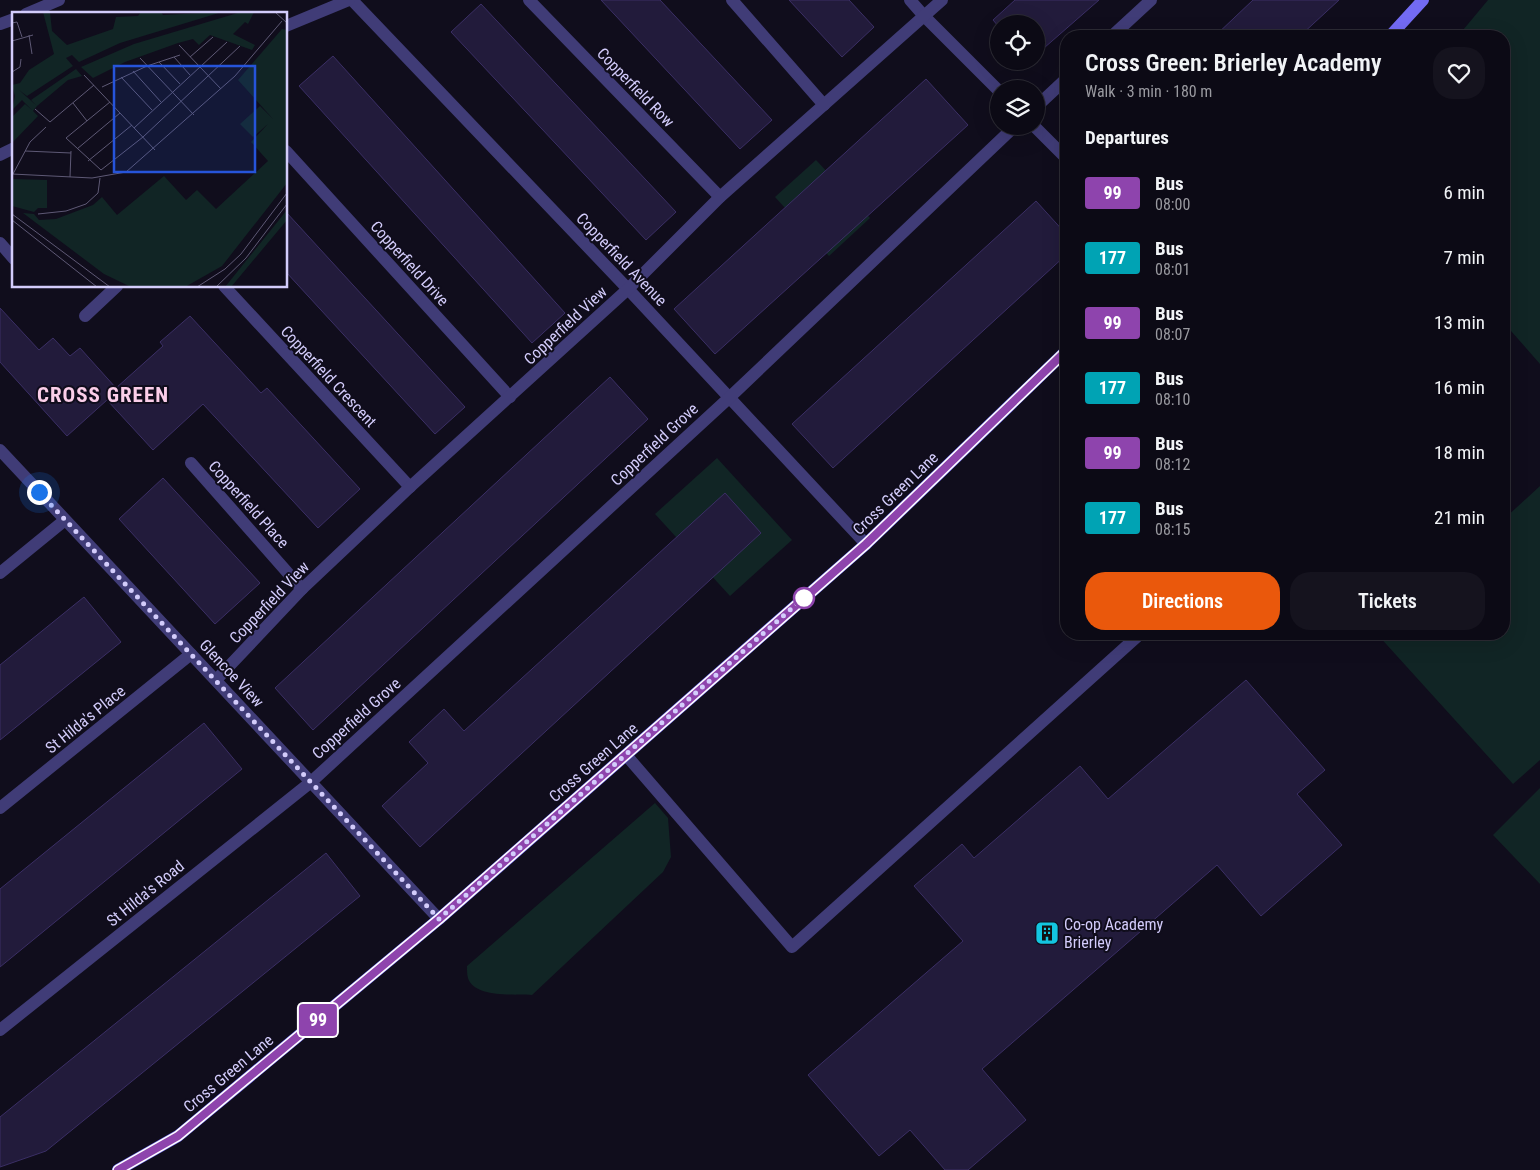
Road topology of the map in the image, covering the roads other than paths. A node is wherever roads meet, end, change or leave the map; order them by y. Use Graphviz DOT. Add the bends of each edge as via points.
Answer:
graph roads {
  1 [pos="59,0"];
  2 [pos="350,0"];
  3 [pos="529,0"];
  4 [pos="732,0"];
  5 [pos="910,0"];
  6 [pos="942,0"];
  7 [pos="1151,0"];
  8 [pos="1423,0"];
  9 [pos="31,12"];
  10 [pos="924,16"];
  11 [pos="12,20"];
  12 [pos="0,24"];
  13 [pos="288,25"];
  14 [pos="1118,30"];
  15 [pos="1396,30"];
  16 [pos="990,82"];
  17 [pos="1060,85"];
  18 [pos="1045,99"];
  19 [pos="824,105"];
  20 [pos="1006,135"];
  21 [pos="1043,135"];
  22 [pos="12,149"];
  23 [pos="288,152"];
  24 [pos="1060,152"];
  25 [pos="0,155"];
  26 [pos="720,197"];
  27 [pos="0,244"];
  28 [pos="12,257"];
  29 [pos="115,288"];
  30 [pos="226,288"];
  31 [pos="628,289"];
  32 [pos="85,316"];
  33 [pos="1060,357"];
  34 [pos="510,397"];
  35 [pos="730,397"];
  36 [pos="0,450"];
  37 [pos="191,463"];
  38 [pos="410,487"];
  39 [pos="65,520"];
  40 [pos="866,544"];
  41 [pos="0,573"];
  42 [pos="302,589"];
  43 [pos="1133,640"];
  44 [pos="191,654"];
  45 [pos="216,680"];
  46 [pos="626,755"];
  47 [pos="311,782"];
  48 [pos="0,808"];
  49 [pos="439,919"];
  50 [pos="0,1030"];
  51 [pos="118,1170"];
  1 -- 9 [label="street"];
  2 -- 13 [label="street"];
  2 -- 31 [label="street, Copperfield Avenue"];
  3 -- 26 [label="street, Copperfield Row"];
  4 -- 19 [label="street"];
  5 -- 10 [label="street"];
  6 -- 10 [label="street, Copperfield View"];
  7 -- 14 [label="street"];
  8 -- 15 [label="street"];
  10 -- 16 [label="street"];
  10 -- 19 [label="street, Copperfield View"];
  11 -- 12 [label="street"];
  17 -- 18 [label="street"];
  19 -- 26 [label="street, Copperfield View"];
  20 -- 35 [label="street, Copperfield Grove"];
  21 -- 24 [label="street"];
  22 -- 25 [label="street"];
  23 -- 34 [label="street, Copperfield Drive"];
  26 -- 31 [label="street, Copperfield View"];
  27 -- 28 [label="street"];
  29 -- 32 [label="street"];
  30 -- 38 [label="street, Copperfield Crescent"];
  31 -- 34 [label="street, Copperfield View"];
  31 -- 35 [label="street, Copperfield Avenue"];
  33 -- 40 [label="street, Cross Green Lane"];
  34 -- 38 [label="street, Copperfield View"];
  35 -- 40 [label="street, Copperfield Avenue"];
  35 -- 47 [label="street, Copperfield Grove"];
  36 -- 39 [label="street, Glencoe View"];
  37 -- 42 [label="street, Copperfield Place"];
  38 -- 42 [label="street, Copperfield View"];
  39 -- 41 [label="street"];
  39 -- 44 [label="street, Glencoe View"];
  40 -- 46 [label="street, Cross Green Lane"];
  42 -- 45 [label="street, Copperfield View"];
  43 -- 46 [label="street" via="792,947"];
  44 -- 45 [label="street, Glencoe View"];
  44 -- 48 [label="street, St Hilda's Place"];
  45 -- 47 [label="street, Glencoe View"];
  46 -- 49 [label="street, Cross Green Lane"];
  47 -- 49 [label="street, Glencoe View"];
  47 -- 50 [label="street, St Hilda's Road"];
  49 -- 51 [label="street, Cross Green Lane" via="178,1136"];
}
